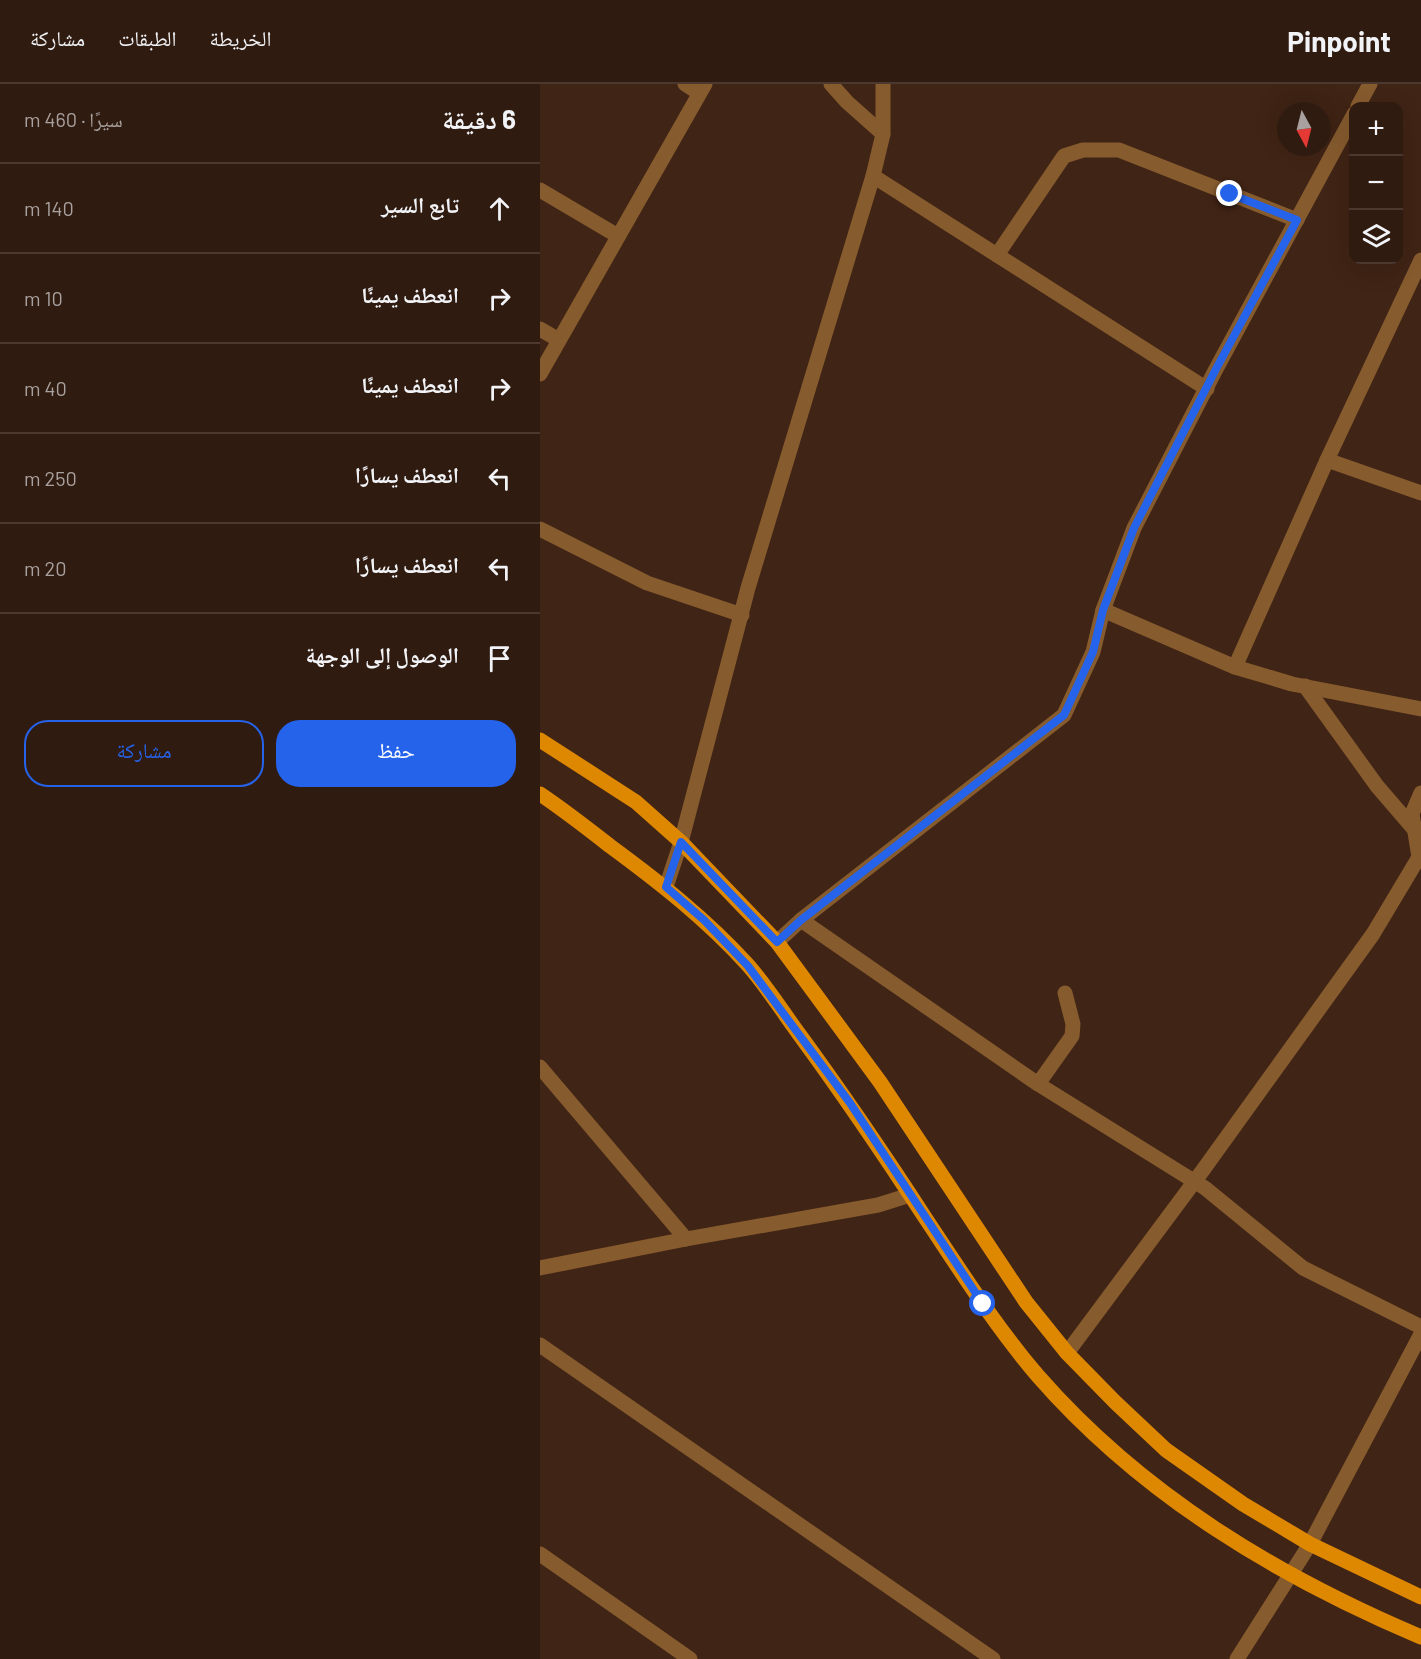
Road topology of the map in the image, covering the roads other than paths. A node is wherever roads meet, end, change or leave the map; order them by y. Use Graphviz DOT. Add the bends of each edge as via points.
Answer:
graph roads {
  1 [pos="685,84"];
  2 [pos="831,84"];
  3 [pos="883,84"];
  4 [pos="1370,84"];
  5 [pos="702,89"];
  6 [pos="1360,102"];
  7 [pos="1349,122"];
  8 [pos="884,134"];
  9 [pos="873,176"];
  10 [pos="540,190"];
  11 [pos="1297,220"];
  12 [pos="618,236"];
  13 [pos="997,255"];
  14 [pos="1421,260"];
  15 [pos="540,329"];
  16 [pos="559,340"];
  17 [pos="540,374"];
  18 [pos="1207,388"];
  19 [pos="1327,460"];
  20 [pos="1421,493"];
  21 [pos="540,529"];
  22 [pos="1103,610"];
  23 [pos="742,615"];
  24 [pos="1235,667"];
  25 [pos="1305,686"];
  26 [pos="1421,709"];
  27 [pos="540,740"];
  28 [pos="1421,793"];
  29 [pos="540,794"];
  30 [pos="1418,832"];
  31 [pos="681,842"];
  32 [pos="666,887"];
  33 [pos="801,920"];
  34 [pos="777,942"];
  35 [pos="1065,993"];
  36 [pos="540,1067"];
  37 [pos="1038,1084"];
  38 [pos="1195,1181"];
  39 [pos="910,1195"];
  40 [pos="686,1239"];
  41 [pos="540,1268"];
  42 [pos="1421,1327"];
  43 [pos="1421,1334"];
  44 [pos="540,1345"];
  45 [pos="1067,1353"];
  46 [pos="1310,1544"];
  47 [pos="540,1554"];
  48 [pos="1290,1575"];
  49 [pos="1421,1597"];
  50 [pos="1421,1637"];
  51 [pos="690,1659"];
  52 [pos="993,1659"];
  53 [pos="1238,1659"];
  1 -- 5 [label="street"];
  2 -- 8 [label="street"];
  3 -- 8 [label="street"];
  4 -- 6 [label="street"];
  5 -- 12 [label="street"];
  7 -- 11 [label="street"];
  8 -- 9 [label="street"];
  9 -- 13 [label="street"];
  9 -- 23 [label="street"];
  10 -- 12 [label="street"];
  11 -- 13 [label="street" via="1119,150 1083,150 1064,156"];
  11 -- 18 [label="street"];
  12 -- 16 [label="street"];
  13 -- 18 [label="street"];
  14 -- 19 [label="street"];
  15 -- 16 [label="street"];
  16 -- 17 [label="street"];
  18 -- 22 [label="street" via="1134,528"];
  19 -- 20 [label="street"];
  19 -- 24 [label="street"];
  21 -- 23 [label="street" via="647,583"];
  22 -- 24 [label="street"];
  22 -- 33 [label="street" via="1093,652 1064,715"];
  23 -- 31 [label="street"];
  24 -- 25 [label="street"];
  25 -- 26 [label="street"];
  25 -- 30 [label="street" via="1377,786"];
  27 -- 31 [label="main road" via="636,802"];
  28 -- 30 [label="street" via="1412,814"];
  29 -- 32 [label="main road"];
  30 -- 38 [label="street" via="1419,857 1373,934"];
  31 -- 32 [label="street"];
  31 -- 34 [label="main road"];
  32 -- 39 [label="main road" via="748,966 850,1103"];
  33 -- 34 [label="street"];
  33 -- 37 [label="street"];
  34 -- 45 [label="main road" via="880,1082 1026,1302"];
  35 -- 37 [label="street" via="1072,1036"];
  36 -- 40 [label="street"];
  37 -- 38 [label="street"];
  38 -- 42 [label="street" via="1303,1268"];
  38 -- 45 [label="street"];
  39 -- 40 [label="street" via="878,1206"];
  39 -- 48 [label="main road" via="996,1324 1089,1429 1143,1478 1222,1535"];
  40 -- 41 [label="street"];
  43 -- 46 [label="street"];
  44 -- 52 [label="street"];
  45 -- 46 [label="main road" via="1166,1450 1243,1504"];
  46 -- 48 [label="street"];
  46 -- 49 [label="main road"];
  47 -- 51 [label="street"];
  48 -- 50 [label="main road"];
  48 -- 53 [label="street"];
}
